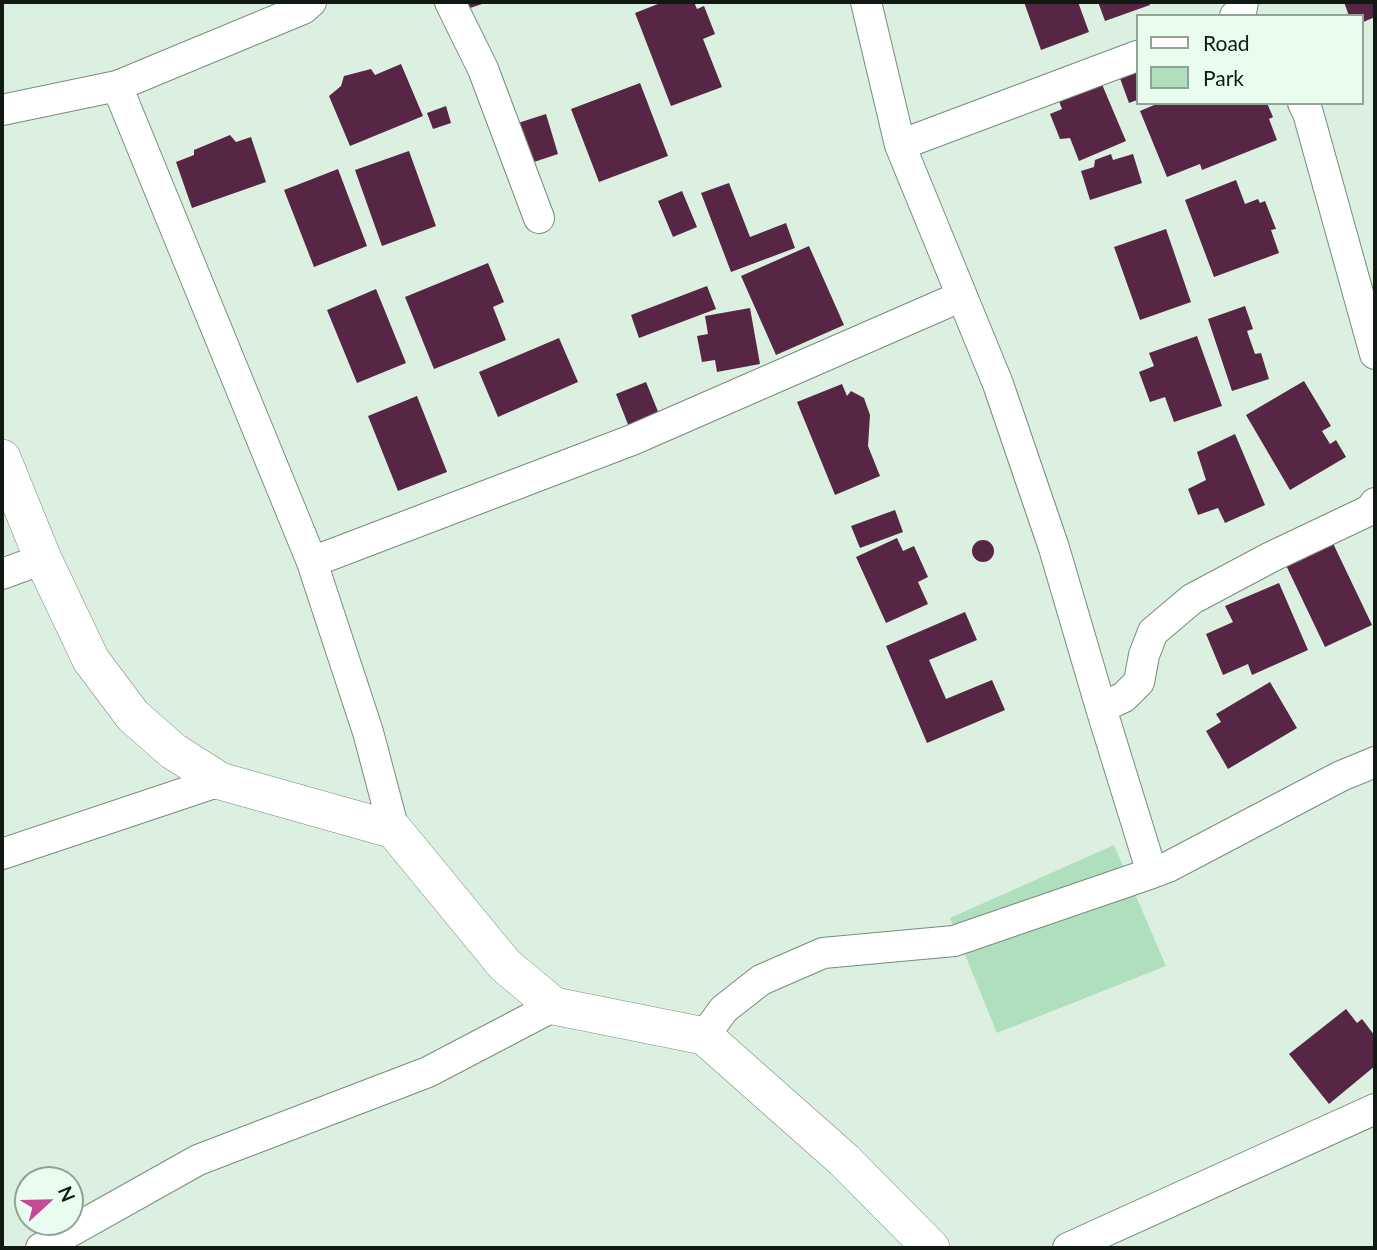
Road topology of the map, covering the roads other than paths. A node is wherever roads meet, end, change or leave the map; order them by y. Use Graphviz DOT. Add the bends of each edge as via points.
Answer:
graph roads {
  1 [pos="311,2"];
  2 [pos="450,2"];
  3 [pos="866,2"];
  4 [pos="1136,56"];
  5 [pos="117,86"];
  6 [pos="1304,105"];
  7 [pos="2,110"];
  8 [pos="900,145"];
  9 [pos="540,218"];
  10 [pos="962,296"];
  11 [pos="1375,354"];
  12 [pos="2,458"];
  13 [pos="1375,503"];
  14 [pos="43,559"];
  15 [pos="312,562"];
  16 [pos="2,574"];
  17 [pos="1101,709"];
  18 [pos="1375,762"];
  19 [pos="220,780"];
  20 [pos="394,830"];
  21 [pos="2,854"];
  22 [pos="1152,873"];
  23 [pos="554,1006"];
  24 [pos="704,1036"];
  25 [pos="1375,1109"];
  26 [pos="41,1248"];
  27 [pos="931,1248"];
  28 [pos="1068,1248"];
  1 -- 5 [label="street"];
  2 -- 9 [label="street" via="483,69"];
  3 -- 8 [label="street"];
  4 -- 8 [label="street"];
  5 -- 7 [label="street"];
  5 -- 15 [label="street"];
  6 -- 11 [label="street"];
  8 -- 10 [label="street"];
  10 -- 15 [label="street" via="632,440"];
  10 -- 17 [label="street" via="1050,535"];
  12 -- 14 [label="street"];
  13 -- 17 [label="street" via="1370,510 1192,599 1153,632 1139,682 1124,697"];
  14 -- 16 [label="street"];
  14 -- 19 [label="street" via="91,660 133,716 173,751"];
  15 -- 20 [label="street" via="368,732"];
  17 -- 22 [label="street"];
  18 -- 22 [label="street"];
  19 -- 20 [label="street"];
  19 -- 21 [label="street"];
  20 -- 23 [label="street" via="505,965"];
  22 -- 24 [label="street" via="954,941 823,953 761,980 724,1009"];
  23 -- 24 [label="street"];
  23 -- 26 [label="street" via="428,1072 198,1160"];
  24 -- 27 [label="street" via="844,1160"];
  25 -- 28 [label="street"];
}
